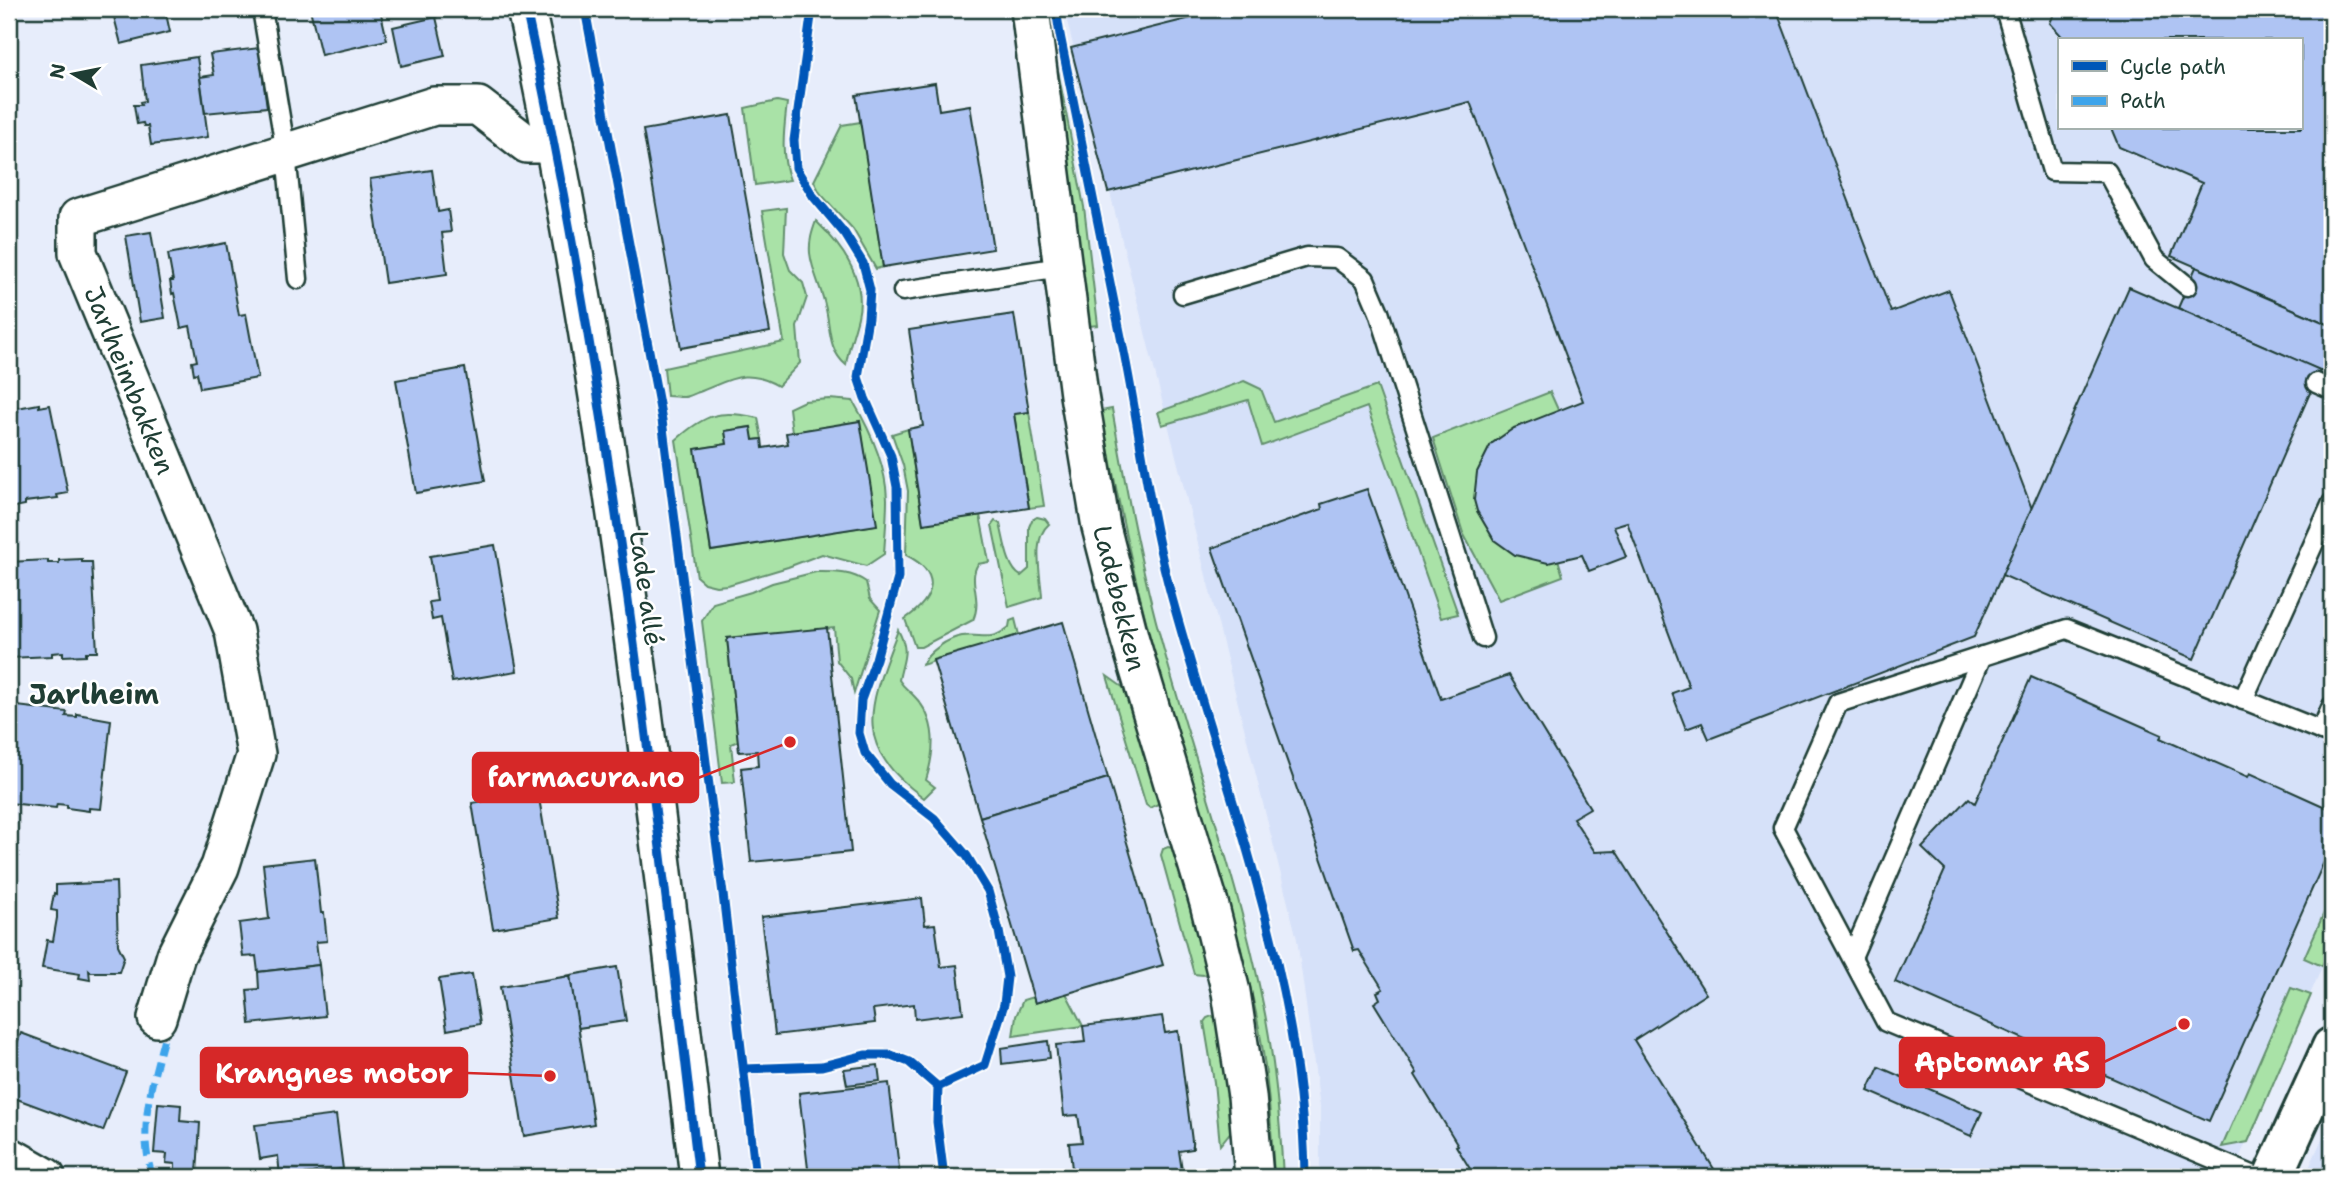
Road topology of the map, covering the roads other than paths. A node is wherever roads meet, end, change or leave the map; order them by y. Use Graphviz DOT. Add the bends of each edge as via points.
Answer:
graph roads {
  1 [pos="262,9"];
  2 [pos="526,9"];
  3 [pos="1030,9"];
  4 [pos="2005,9"];
  5 [pos="554,144"];
  6 [pos="286,153"];
  7 [pos="1061,267"];
  8 [pos="298,279"];
  9 [pos="2188,286"];
  10 [pos="903,291"];
  11 [pos="1183,293"];
  12 [pos="2332,503"];
  13 [pos="1483,638"];
  14 [pos="1982,656"];
  15 [pos="2244,700"];
  16 [pos="2332,706"];
  17 [pos="2326,733"];
  18 [pos="1852,957"];
  19 [pos="157,1018"];
  20 [pos="2332,1047"];
  21 [pos="9,1156"];
  22 [pos="46,1177"];
  23 [pos="699,1177"];
  24 [pos="1254,1177"];
  25 [pos="2257,1177"];
  26 [pos="2273,1177"];
  1 -- 6 [label="lane"];
  2 -- 5 [label="street, Lade allé"];
  3 -- 7 [label="street, Ladebekken"];
  4 -- 9 [label="lane" via="2052,171 2107,172 2154,259"];
  5 -- 6 [label="street, Jarlheimbakken" via="527,144 478,106 434,106"];
  5 -- 23 [label="street, Lade allé" via="608,464 649,750"];
  6 -- 8 [label="lane"];
  6 -- 19 [label="street, Jarlheimbakken" via="78,218 78,253 234,631 256,754 220,867 176,955"];
  7 -- 10 [label="lane"];
  7 -- 24 [label="street, Ladebekken" via="1101,527 1231,992"];
  11 -- 13 [label="lane" via="1307,257 1338,258 1365,279"];
  12 -- 15 [label="lane"];
  14 -- 15 [label="lane" via="2067,629"];
  14 -- 18 [label="lane"];
  14 -- 18 [label="lane" via="1838,703 1783,828"];
  15 -- 17 [label="lane"];
  16 -- 17 [label="lane"];
  18 -- 25 [label="lane" via="1886,1022"];
  20 -- 26 [label="main road"];
  21 -- 22 [label="street"];
}
